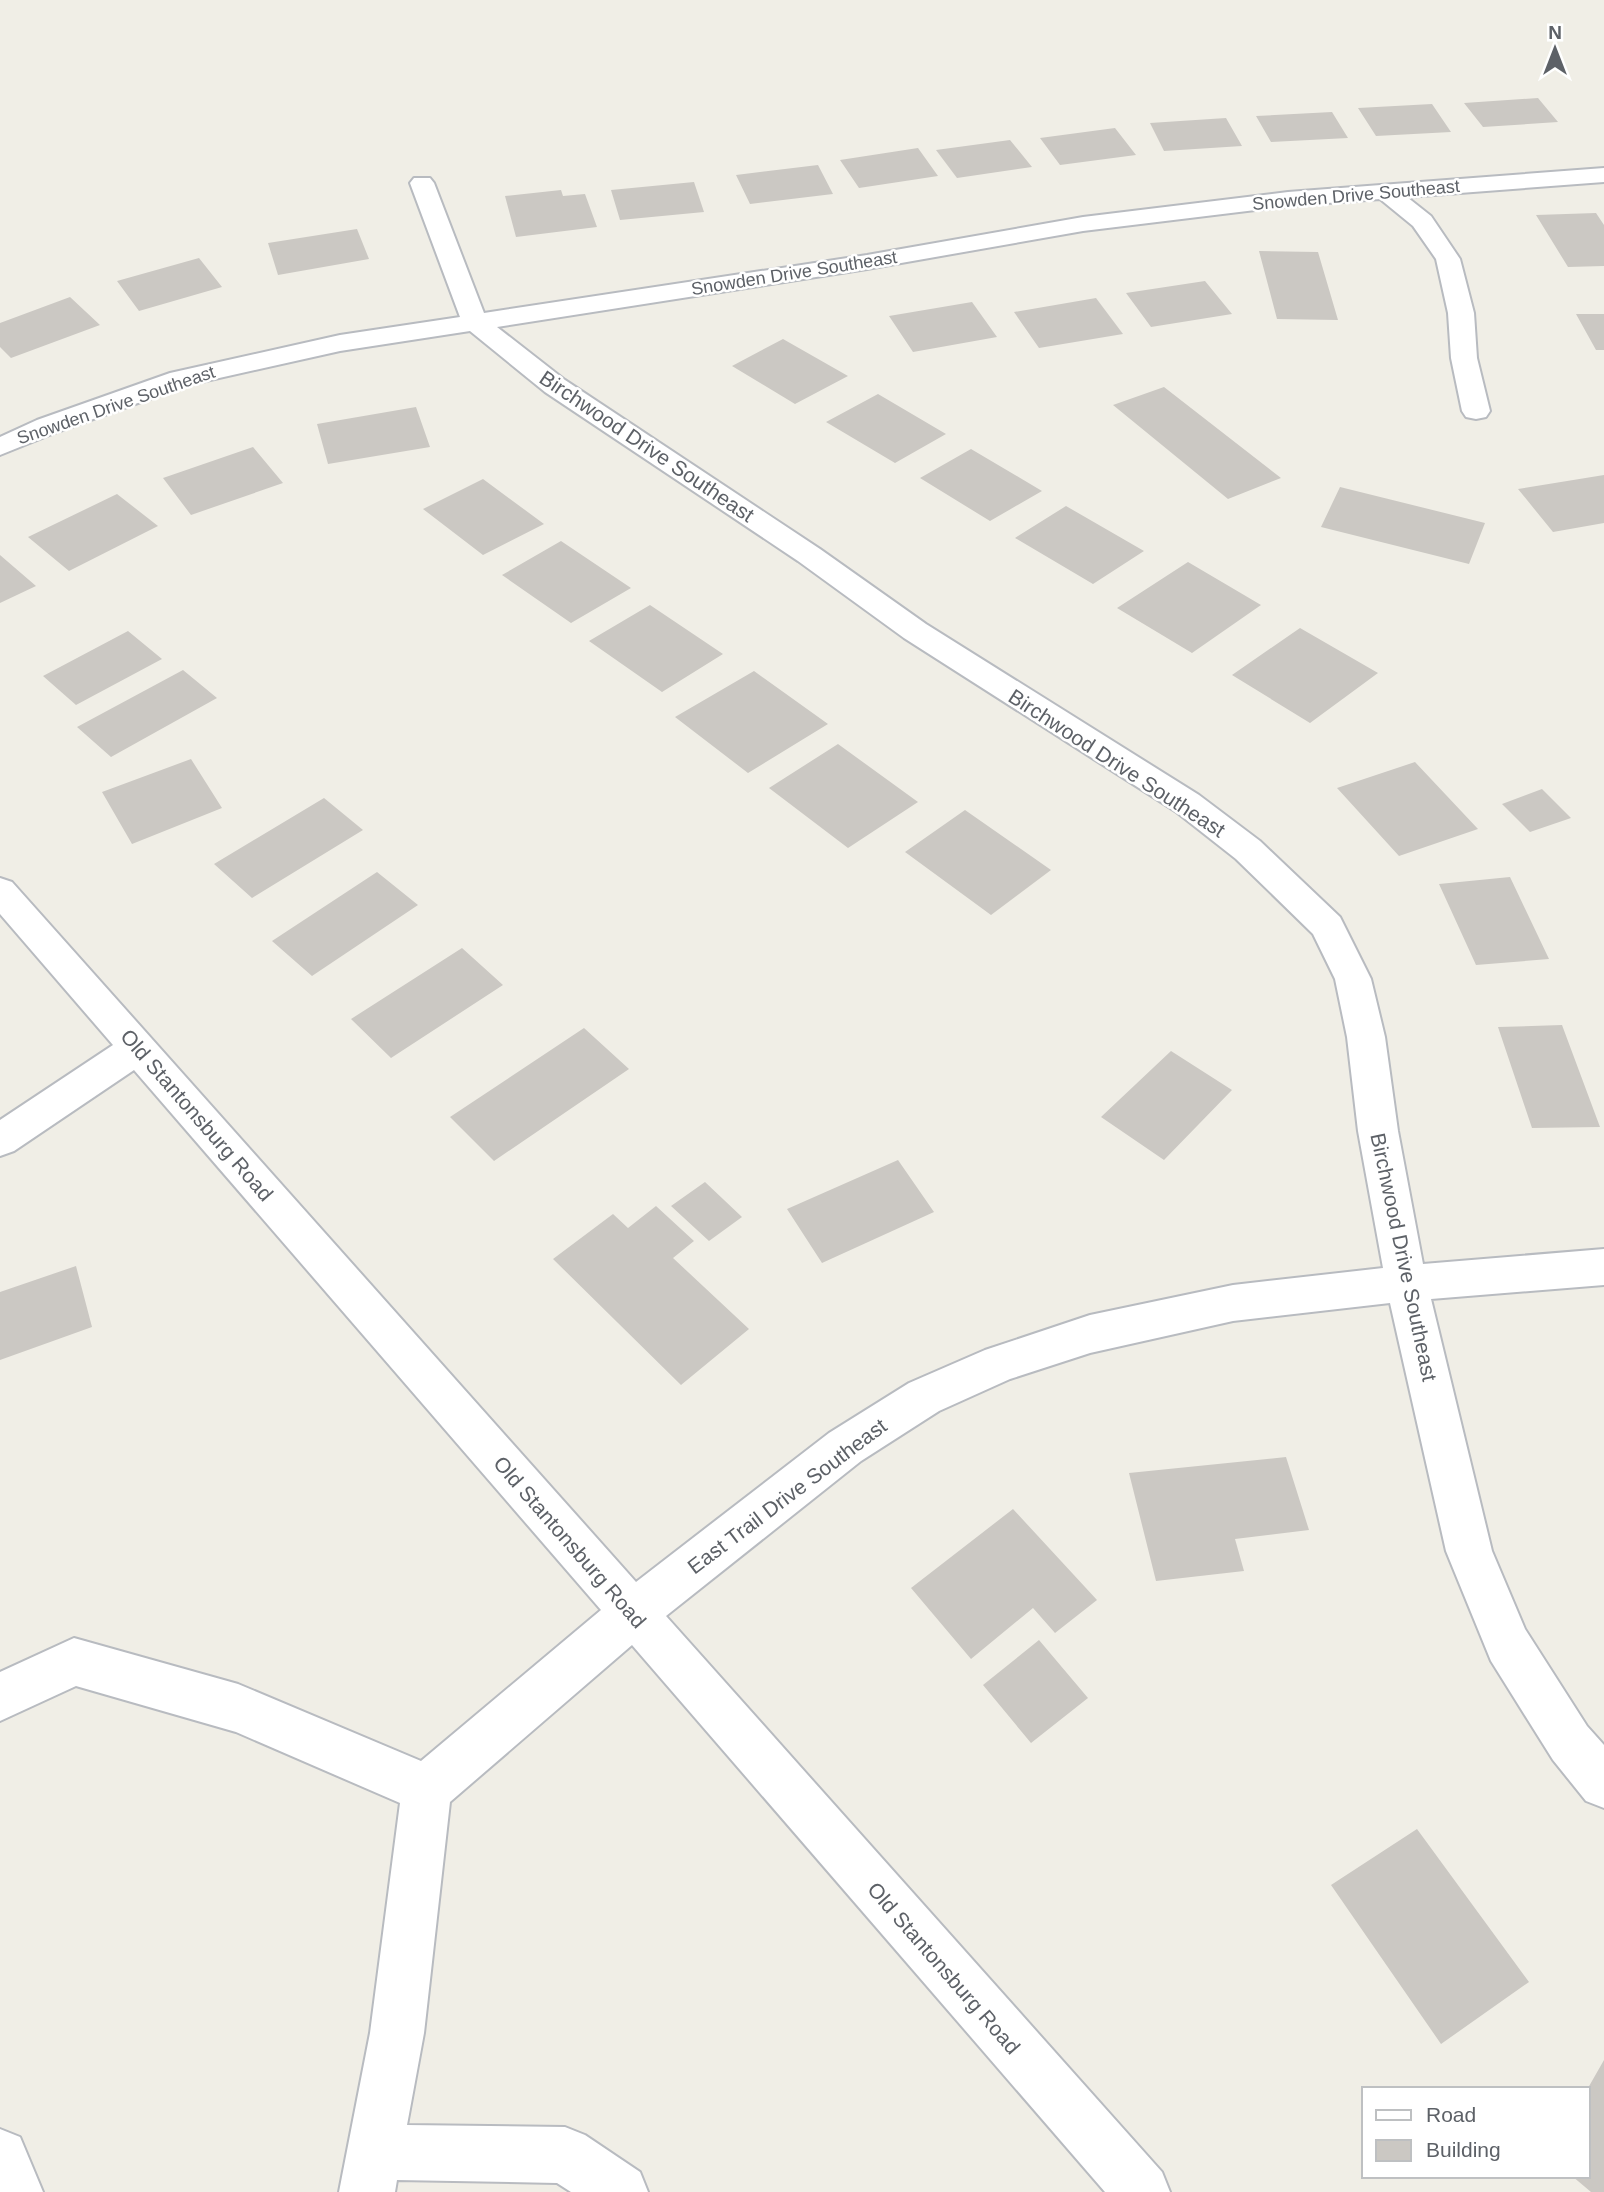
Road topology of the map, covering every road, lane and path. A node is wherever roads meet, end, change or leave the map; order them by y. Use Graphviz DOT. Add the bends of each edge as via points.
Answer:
graph roads {
  1 [pos="1604,175"];
  2 [pos="422,183"];
  3 [pos="1387,192"];
  4 [pos="475,322"];
  5 [pos="1476,411"];
  6 [pos="0,447"];
  7 [pos="0,891"];
  8 [pos="138,1048"];
  9 [pos="0,1140"];
  10 [pos="1604,1267"];
  11 [pos="1406,1283"];
  12 [pos="632,1614"];
  13 [pos="0,1698"];
  14 [pos="1604,1783"];
  15 [pos="427,1789"];
  16 [pos="0,2157"];
  17 [pos="371,2172"];
  18 [pos="15,2192"];
  19 [pos="620,2192"];
  20 [pos="1142,2192"];
  1 -- 3 [label="street, Snowden Drive Southeast"];
  2 -- 4 [label="street"];
  3 -- 4 [label="street, Snowden Drive Southeast" via="1287,199 1083,224"];
  3 -- 5 [label="street" via="1422,221 1448,258"];
  4 -- 6 [label="street, Snowden Drive Southeast" via="340,342 180,379"];
  4 -- 11 [label="street, Birchwood Drive Southeast" via="555,386 915,631 1187,803 1248,850 1327,926 1353,979 1366,1037"];
  7 -- 8 [label="street, Old Stantonsburg Road"];
  8 -- 9 [label="street"];
  8 -- 12 [label="street, Old Stantonsburg Road"];
  10 -- 11 [label="street, East Trail Drive Southeast"];
  11 -- 12 [label="street, East Trail Drive Southeast" via="1233,1303 1090,1334 1000,1363 924,1397 845,1447"];
  11 -- 14 [label="street, Birchwood Drive Southeast" via="1469,1550 1508,1645 1570,1744"];
  12 -- 15 [label="street, East Trail Drive Southeast"];
  12 -- 20 [label="street, Old Stantonsburg Road"];
  13 -- 15 [label="street" via="74,1662 238,1708"];
  15 -- 17 [label="street" via="397,2033"];
  16 -- 18 [label="street"];
  17 -- 19 [label="street" via="565,2155"];
}
